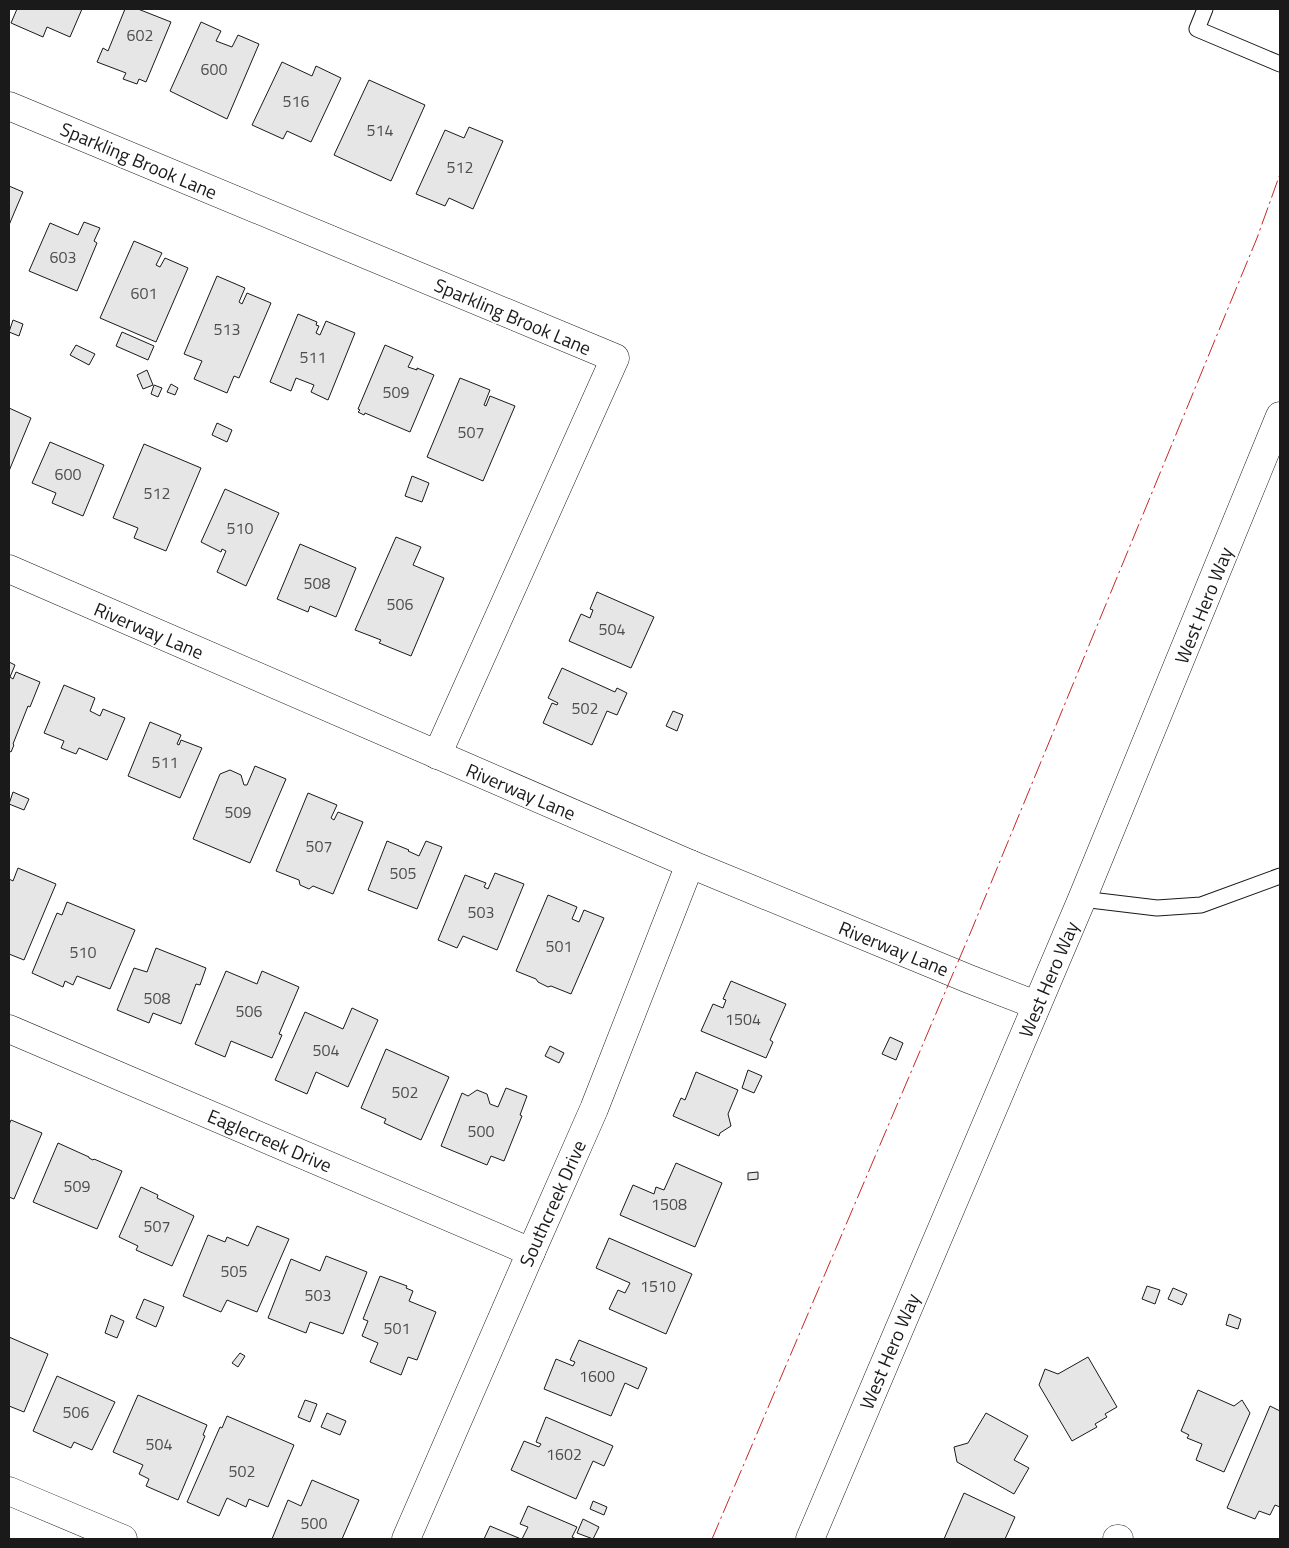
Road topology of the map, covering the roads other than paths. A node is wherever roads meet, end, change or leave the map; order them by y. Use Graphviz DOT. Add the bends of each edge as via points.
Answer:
graph roads {
  1 [pos="1205,9"];
  2 [pos="1280,64"];
  3 [pos="9,106"];
  4 [pos="1280,416"];
  5 [pos="9,569"];
  6 [pos="437,755"];
  7 [pos="690,864"];
  8 [pos="1280,876"];
  9 [pos="1082,899"];
  10 [pos="1036,1005"];
  11 [pos="9,1029"];
  12 [pos="530,1252"];
  13 [pos="9,1491"];
  14 [pos="123,1539"];
  15 [pos="406,1539"];
  16 [pos="810,1539"];
  1 -- 2 [label="lane" via="1197,29"];
  3 -- 6 [label="street, Sparkling Brook Lane" via="615,358"];
  4 -- 9 [label="street, West Hero Way"];
  5 -- 6 [label="street, Riverway Lane"];
  6 -- 7 [label="street, Riverway Lane"];
  7 -- 10 [label="street, Riverway Lane"];
  7 -- 12 [label="street, Southcreek Drive" via="594,1109"];
  8 -- 9 [label="lane" via="1201,905 1157,908"];
  9 -- 10 [label="street, West Hero Way"];
  10 -- 16 [label="street, West Hero Way"];
  11 -- 12 [label="street, Eaglecreek Drive"];
  12 -- 15 [label="street, Southcreek Drive"];
  13 -- 14 [label="street"];
}
